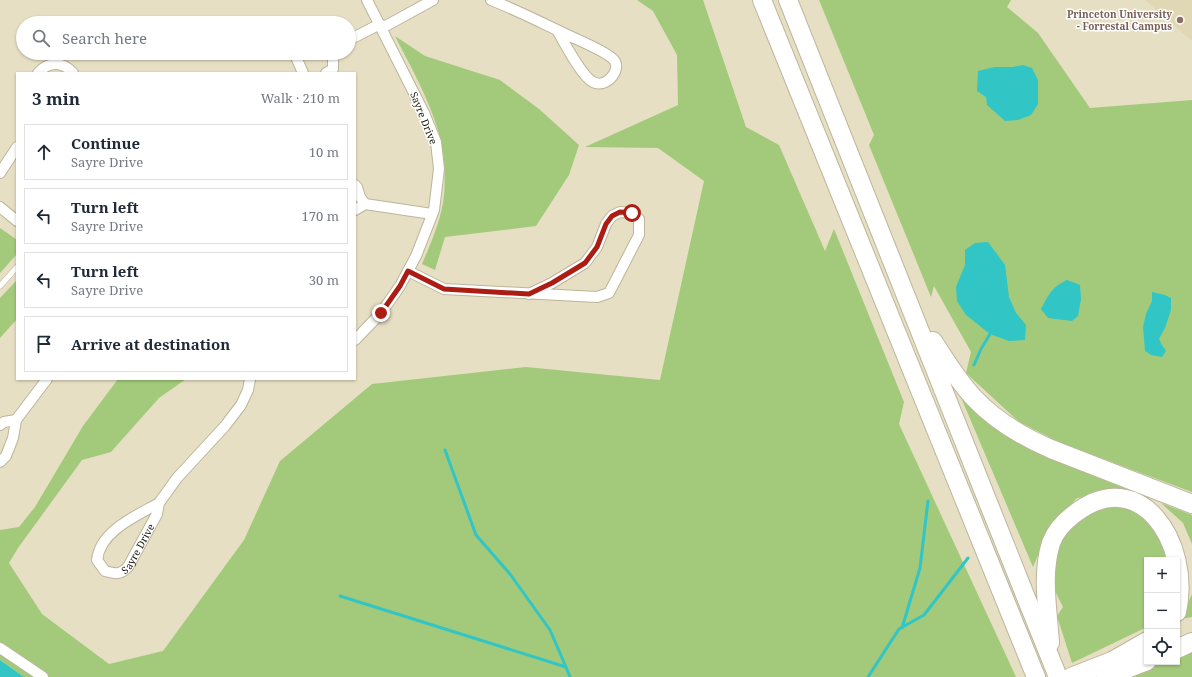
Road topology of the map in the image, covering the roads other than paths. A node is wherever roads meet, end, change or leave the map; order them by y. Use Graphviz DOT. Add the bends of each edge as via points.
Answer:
graph roads {
  1 [pos="367,0"];
  2 [pos="433,0"];
  3 [pos="491,0"];
  4 [pos="762,0"];
  5 [pos="788,0"];
  6 [pos="381,26"];
  7 [pos="557,30"];
  8 [pos="356,37"];
  9 [pos="298,60"];
  10 [pos="333,60"];
  11 [pos="39,72"];
  12 [pos="72,72"];
  13 [pos="303,72"];
  14 [pos="328,72"];
  15 [pos="16,148"];
  16 [pos="0,173"];
  17 [pos="356,186"];
  18 [pos="365,204"];
  19 [pos="0,208"];
  20 [pos="356,209"];
  21 [pos="432,214"];
  22 [pos="16,220"];
  23 [pos="16,268"];
  24 [pos="408,271"];
  25 [pos="0,286"];
  26 [pos="529,294"];
  27 [pos="911,308"];
  28 [pos="356,339"];
  29 [pos="46,380"];
  30 [pos="250,380"];
  31 [pos="16,420"];
  32 [pos="0,424"];
  33 [pos="0,462"];
  34 [pos="159,503"];
  35 [pos="1192,504"];
  36 [pos="1180,606"];
  37 [pos="1192,631"];
  38 [pos="1180,636"];
  39 [pos="1192,642"];
  40 [pos="1144,643"];
  41 [pos="1180,647"];
  42 [pos="0,648"];
  43 [pos="1144,650"];
  44 [pos="1051,660"];
  45 [pos="1144,662"];
  46 [pos="1103,669"];
  47 [pos="43,677"];
  48 [pos="1036,677"];
  49 [pos="1058,677"];
  50 [pos="1071,677"];
  1 -- 6 [label="street, Sayre Drive"];
  2 -- 6 [label="street"];
  3 -- 7 [label="street"];
  4 -- 48 [label="highway"];
  5 -- 27 [label="highway"];
  6 -- 8 [label="street"];
  6 -- 21 [label="street, Sayre Drive" via="436,142 439,169"];
  7 -- 7 [label="street" via="590,80 599,84 611,79 616,68 614,59"];
  9 -- 13 [label="street"];
  10 -- 14 [label="street" via="333,69"];
  11 -- 12 [label="street" via="48,65 55,64 62,65"];
  15 -- 16 [label="street"];
  17 -- 18 [label="street"];
  18 -- 20 [label="street"];
  18 -- 21 [label="street"];
  19 -- 22 [label="street"];
  21 -- 24 [label="street, Sayre Drive"];
  23 -- 25 [label="lane"];
  24 -- 26 [label="street" via="444,289"];
  24 -- 28 [label="street, Sayre Drive" via="381,313"];
  26 -- 26 [label="street" via="597,297 609,293 639,235 639,219 632,213 620,212 612,216 597,247 585,263"];
  27 -- 35 [label="highway" via="967,390 1009,427 1036,443"];
  27 -- 44 [label="highway"];
  29 -- 31 [label="street"];
  30 -- 34 [label="street, Sayre Drive" via="241,405 226,426 177,478"];
  31 -- 32 [label="street"];
  31 -- 33 [label="street" via="13,438 6,456"];
  34 -- 34 [label="street, Sayre Drive" via="124,523 106,538 99,549 97,560 105,571 117,574 128,567 157,514"];
  36 -- 44 [label="highway" via="1187,588 1189,565 1184,542 1171,522 1145,503 1124,497 1092,502 1070,517 1059,528 1051,542 1045,581"];
  37 -- 38 [label="highway"];
  39 -- 41 [label="highway"];
  40 -- 46 [label="highway"];
  42 -- 47 [label="street"];
  43 -- 46 [label="highway"];
  44 -- 49 [label="highway"];
  45 -- 46 [label="highway"];
  46 -- 50 [label="highway"];
}
